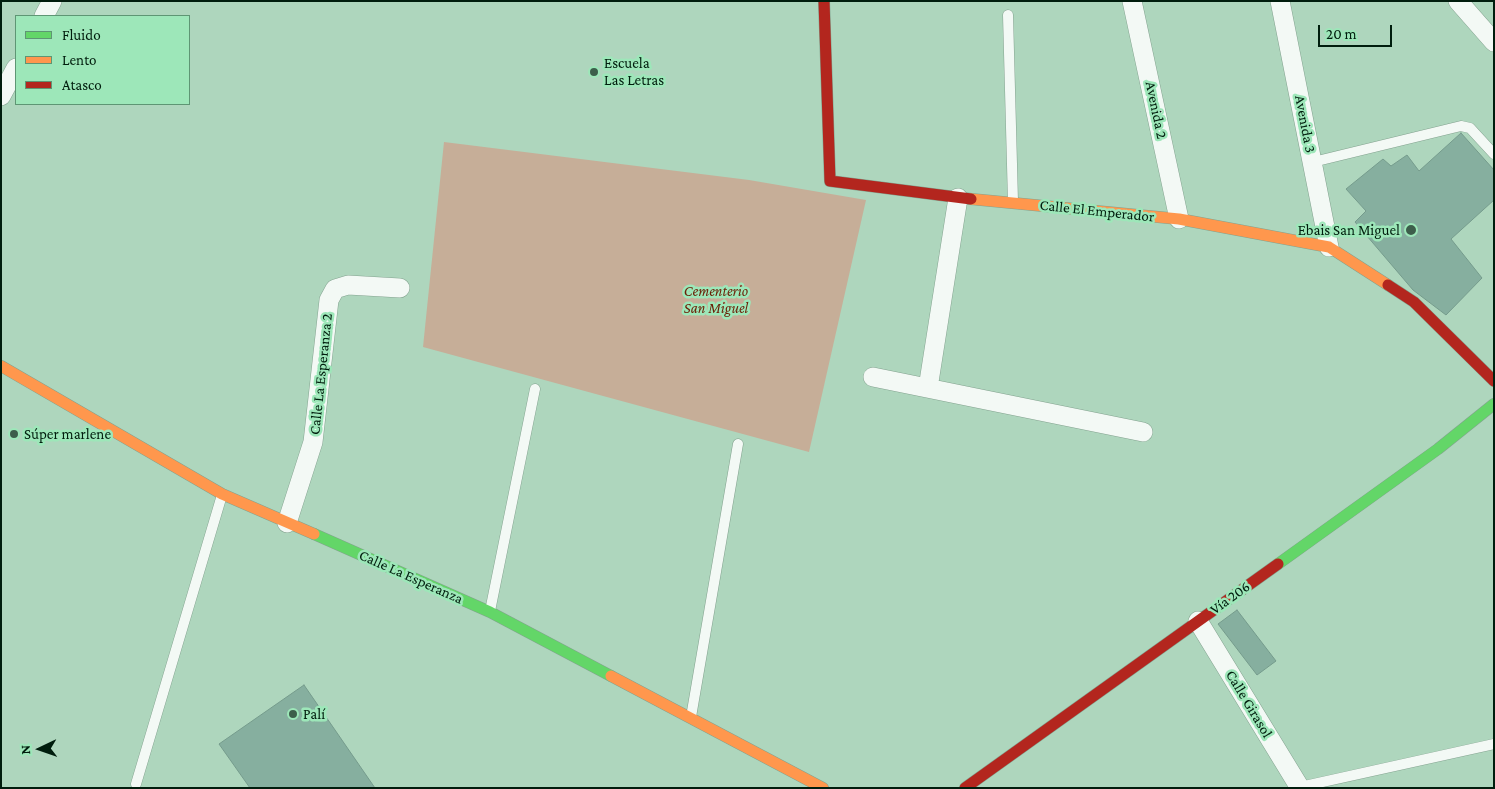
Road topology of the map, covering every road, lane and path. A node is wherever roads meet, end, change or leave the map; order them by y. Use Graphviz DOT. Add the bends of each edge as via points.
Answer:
graph roads {
  1 [pos="52,1"];
  2 [pos="824,1"];
  3 [pos="1132,1"];
  4 [pos="1280,1"];
  5 [pos="1458,1"];
  6 [pos="1008,14"];
  7 [pos="45,15"];
  8 [pos="1494,42"];
  9 [pos="15,70"];
  10 [pos="1,96"];
  11 [pos="1494,154"];
  12 [pos="1313,162"];
  13 [pos="958,198"];
  14 [pos="1013,202"];
  15 [pos="1179,219"];
  16 [pos="1329,247"];
  17 [pos="400,288"];
  18 [pos="1,366"];
  19 [pos="873,377"];
  20 [pos="1494,381"];
  21 [pos="928,388"];
  22 [pos="536,389"];
  23 [pos="1494,404"];
  24 [pos="1143,432"];
  25 [pos="738,444"];
  26 [pos="222,494"];
  27 [pos="287,523"];
  28 [pos="490,612"];
  29 [pos="1198,621"];
  30 [pos="691,718"];
  31 [pos="1494,744"];
  32 [pos="136,784"];
  33 [pos="1300,787"];
  34 [pos="822,788"];
  35 [pos="965,788"];
  1 -- 7 [label="street"];
  2 -- 13 [label="street, Calle El Emperador" via="830,181"];
  3 -- 15 [label="street, Avenida 2"];
  4 -- 12 [label="street, Avenida 3"];
  5 -- 8 [label="street"];
  6 -- 14 [label="lane"];
  9 -- 10 [label="street"];
  11 -- 12 [label="lane" via="1470,128 1461,126"];
  12 -- 16 [label="street, Avenida 3"];
  13 -- 14 [label="street, Calle El Emperador"];
  13 -- 21 [label="street"];
  14 -- 15 [label="street, Calle El Emperador"];
  15 -- 16 [label="street, Calle El Emperador"];
  16 -- 20 [label="street, Calle El Emperador" via="1414,302"];
  17 -- 27 [label="street, Calle La Esperanza 2" via="348,285 335,289 329,300 313,442"];
  18 -- 26 [label="street, Calle La Esperanza"];
  19 -- 21 [label="street"];
  21 -- 24 [label="street"];
  22 -- 28 [label="lane"];
  23 -- 29 [label="street, Vía 206" via="1438,449"];
  25 -- 30 [label="lane"];
  26 -- 27 [label="street, Calle La Esperanza"];
  26 -- 32 [label="lane"];
  27 -- 28 [label="street, Calle La Esperanza"];
  28 -- 30 [label="street, Calle La Esperanza"];
  29 -- 33 [label="street, Calle Girasol"];
  29 -- 35 [label="street, Vía 206"];
  30 -- 34 [label="street, Calle La Esperanza"];
  31 -- 33 [label="lane"];
}
